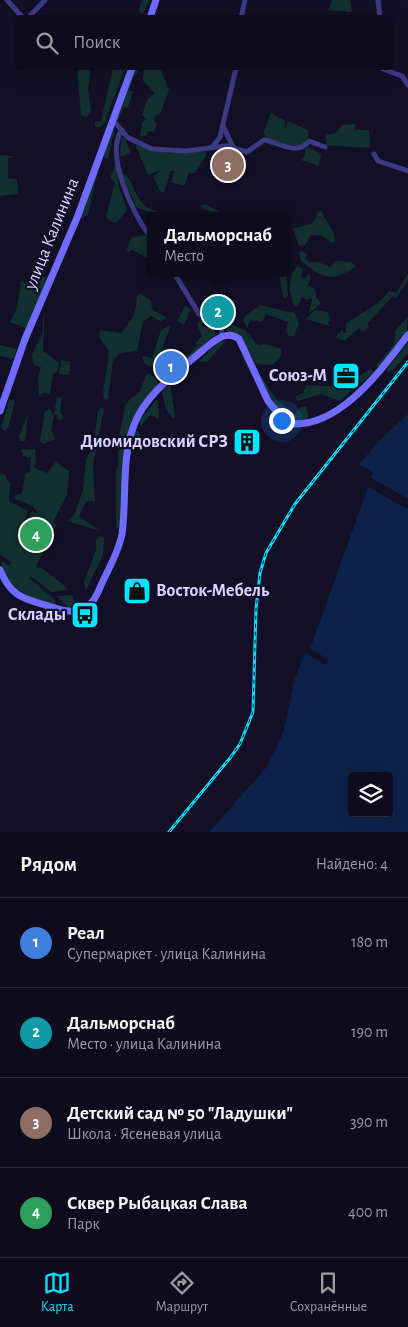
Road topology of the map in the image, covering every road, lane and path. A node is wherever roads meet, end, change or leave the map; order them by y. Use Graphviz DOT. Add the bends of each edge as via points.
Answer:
graph roads {
  1 [pos="7,0"];
  2 [pos="45,0"];
  3 [pos="156,0"];
  4 [pos="245,0"];
  5 [pos="378,0"];
  6 [pos="20,15"];
  7 [pos="31,15"];
  8 [pos="151,15"];
  9 [pos="242,15"];
  10 [pos="380,15"];
  11 [pos="131,70"];
  12 [pos="236,70"];
  13 [pos="386,70"];
  14 [pos="408,85"];
  15 [pos="113,120"];
  16 [pos="223,126"];
  17 [pos="122,130"];
  18 [pos="213,146"];
  19 [pos="325,147"];
  20 [pos="234,148"];
  21 [pos="374,154"];
  22 [pos="408,171"];
  23 [pos="147,232"];
  24 [pos="176,277"];
  25 [pos="408,335"];
  26 [pos="222,336"];
  27 [pos="0,411"];
  28 [pos="0,570"];
  1 -- 6 [label="street"];
  2 -- 7 [label="street"];
  3 -- 8 [label="main road"];
  4 -- 9 [label="street"];
  5 -- 10 [label="street"];
  11 -- 15 [label="main road, улица Калинина"];
  12 -- 16 [label="street"];
  13 -- 14 [label="street" via="402,76"];
  15 -- 17 [label="street"];
  15 -- 27 [label="main road, улица Калинина"];
  16 -- 18 [label="street" via="218,142"];
  16 -- 20 [label="street"];
  17 -- 18 [label="street" via="134,140 156,150 186,151"];
  17 -- 23 [label="street" via="117,138 120,178"];
  18 -- 20 [label="street"];
  19 -- 20 [label="street" via="309,142 299,148 288,148 264,140 248,152"];
  21 -- 22 [label="street" via="378,161"];
  24 -- 26 [label="street" via="199,314 221,328"];
  25 -- 26 [label="main road" via="361,392 336,410 302,424 286,423 268,402 242,342 234,335"];
  26 -- 28 [label="main road" via="164,384 135,422 128,445 120,544 92,604 74,612 31,601 12,592"];
}
